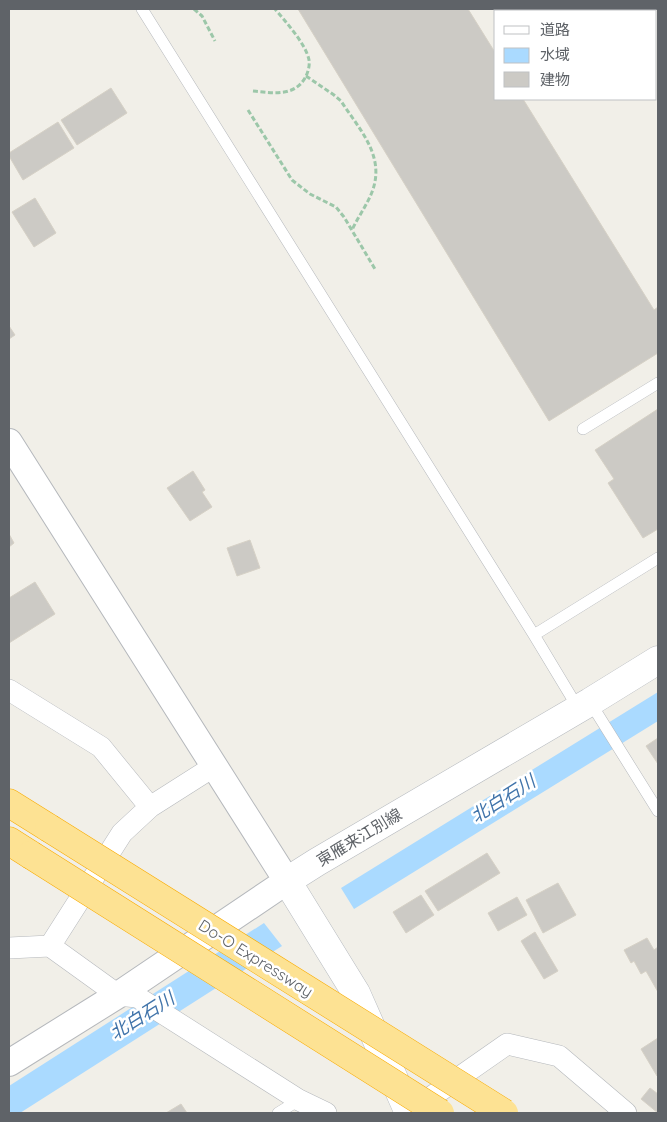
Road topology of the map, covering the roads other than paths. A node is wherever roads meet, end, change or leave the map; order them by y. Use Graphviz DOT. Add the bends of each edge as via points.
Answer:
graph roads {
  1 [pos="142,9"];
  2 [pos="658,383"];
  3 [pos="583,430"];
  4 [pos="9,442"];
  5 [pos="658,558"];
  6 [pos="534,635"];
  7 [pos="658,660"];
  8 [pos="9,690"];
  9 [pos="590,709"];
  10 [pos="213,767"];
  11 [pos="9,803"];
  12 [pos="150,807"];
  13 [pos="658,811"];
  14 [pos="20,848"];
  15 [pos="287,881"];
  16 [pos="50,946"];
  17 [pos="9,948"];
  18 [pos="127,996"];
  19 [pos="9,1063"];
  20 [pos="299,1100"];
  21 [pos="278,1113"];
  22 [pos="326,1113"];
  23 [pos="407,1113"];
  24 [pos="440,1113"];
  25 [pos="504,1113"];
  26 [pos="626,1113"];
  1 -- 6 [label="lane"];
  2 -- 3 [label="lane"];
  4 -- 10 [label="street"];
  5 -- 6 [label="lane"];
  6 -- 9 [label="lane"];
  7 -- 9 [label="main road, 東雁来江別線"];
  8 -- 12 [label="street" via="101,747"];
  9 -- 13 [label="lane" via="626,758"];
  9 -- 15 [label="main road, 東雁来江別線"];
  10 -- 12 [label="street"];
  10 -- 15 [label="street"];
  11 -- 25 [label="highway, Do-O Expressway, bridge"];
  12 -- 16 [label="street" via="122,833"];
  14 -- 24 [label="highway, Do-O Expressway, bridge"];
  15 -- 18 [label="street"];
  15 -- 23 [label="main road" via="356,993"];
  16 -- 17 [label="street"];
  16 -- 18 [label="street"];
  18 -- 19 [label="street"];
  18 -- 20 [label="street"];
  20 -- 21 [label="lane"];
  20 -- 22 [label="street"];
  23 -- 26 [label="street" via="507,1044 559,1056"];
}
